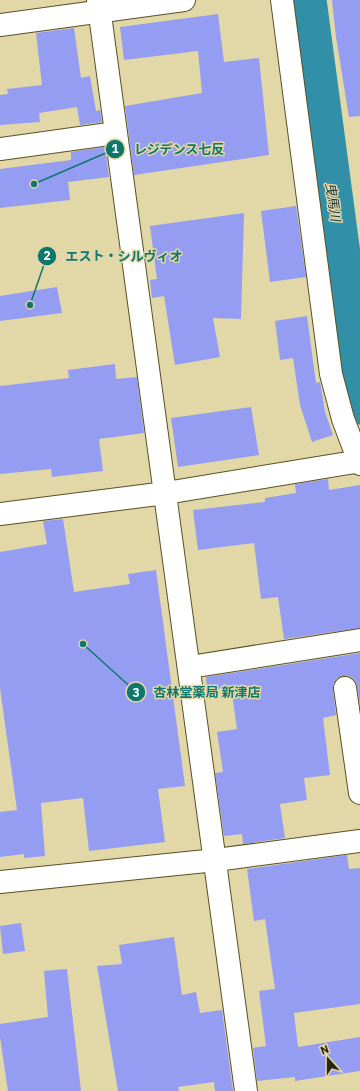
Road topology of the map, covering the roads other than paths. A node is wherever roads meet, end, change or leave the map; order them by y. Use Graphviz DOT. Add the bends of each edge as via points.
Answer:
graph roads {
  1 [pos="184,0"];
  2 [pos="282,0"];
  3 [pos="99,6"];
  4 [pos="0,25"];
  5 [pos="116,133"];
  6 [pos="0,148"];
  7 [pos="359,463"];
  8 [pos="166,493"];
  9 [pos="0,514"];
  10 [pos="360,640"];
  11 [pos="190,667"];
  12 [pos="345,688"];
  13 [pos="360,794"];
  14 [pos="360,841"];
  15 [pos="216,860"];
  16 [pos="0,882"];
  17 [pos="246,1091"];
  1 -- 3 [label="street"];
  2 -- 7 [label="street" via="331,374 343,419"];
  3 -- 4 [label="street"];
  3 -- 5 [label="street"];
  5 -- 6 [label="street"];
  5 -- 8 [label="street"];
  7 -- 8 [label="street"];
  8 -- 9 [label="street"];
  8 -- 11 [label="street"];
  10 -- 11 [label="street"];
  11 -- 15 [label="street"];
  12 -- 13 [label="street"];
  14 -- 15 [label="street"];
  15 -- 16 [label="street"];
  15 -- 17 [label="street"];
}
